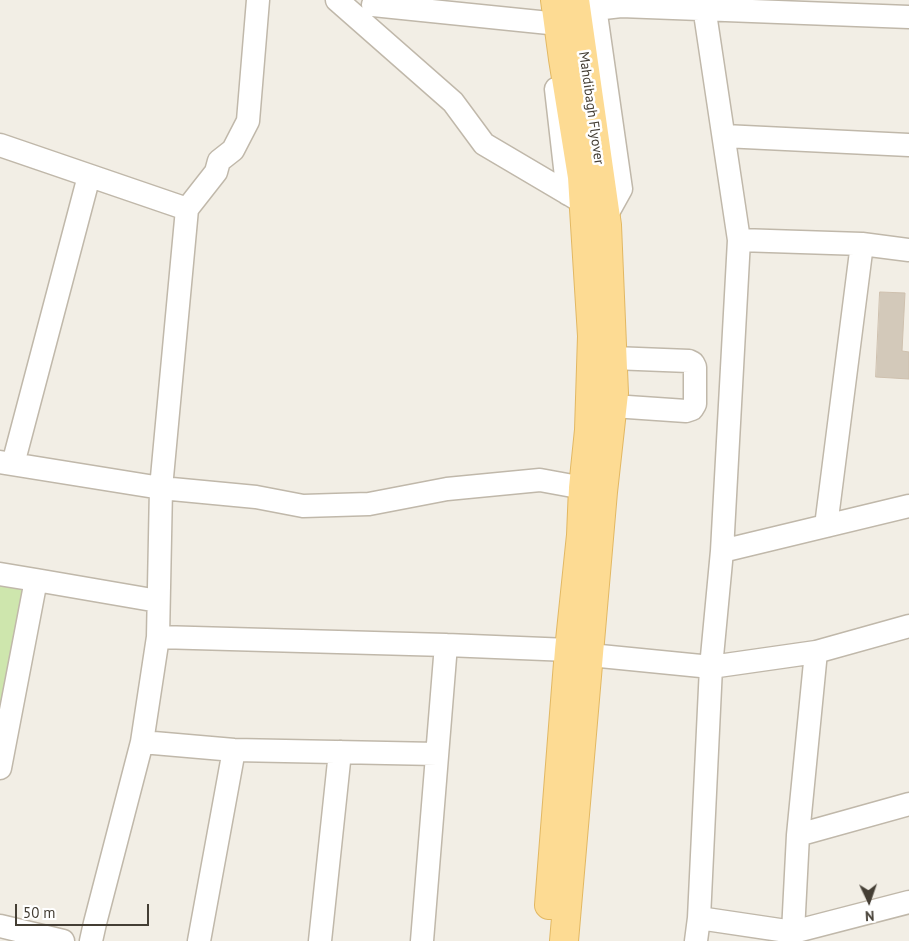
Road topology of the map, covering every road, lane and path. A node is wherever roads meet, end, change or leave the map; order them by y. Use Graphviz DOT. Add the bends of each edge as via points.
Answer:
graph roads {
  1 [pos="258,0"];
  2 [pos="337,0"];
  3 [pos="545,0"];
  4 [pos="588,3"];
  5 [pos="704,5"];
  6 [pos="773,6"];
  7 [pos="371,9"];
  8 [pos="552,12"];
  9 [pos="909,17"];
  10 [pos="724,136"];
  11 [pos="0,145"];
  12 [pos="909,145"];
  13 [pos="89,176"];
  14 [pos="588,193"];
  15 [pos="187,209"];
  16 [pos="739,240"];
  17 [pos="862,244"];
  18 [pos="909,250"];
  19 [pos="612,358"];
  20 [pos="612,406"];
  21 [pos="6,463"];
  22 [pos="161,488"];
  23 [pos="593,490"];
  24 [pos="909,506"];
  25 [pos="826,526"];
  26 [pos="722,551"];
  27 [pos="0,574"];
  28 [pos="36,580"];
  29 [pos="158,601"];
  30 [pos="909,626"];
  31 [pos="158,638"];
  32 [pos="446,645"];
  33 [pos="580,652"];
  34 [pos="816,652"];
  35 [pos="711,666"];
  36 [pos="142,742"];
  37 [pos="234,750"];
  38 [pos="340,752"];
  39 [pos="437,754"];
  40 [pos="0,768"];
  41 [pos="909,804"];
  42 [pos="798,835"];
  43 [pos="909,902"];
  44 [pos="699,918"];
  45 [pos="0,926"];
  46 [pos="793,936"];
  47 [pos="63,941"];
  48 [pos="92,941"];
  49 [pos="199,941"];
  50 [pos="320,941"];
  51 [pos="422,941"];
  52 [pos="546,941"];
  53 [pos="564,941"];
  54 [pos="696,941"];
  1 -- 15 [label="street" via="248,121 233,150 219,161 216,172"];
  2 -- 7 [label="street"];
  3 -- 8 [label="street"];
  4 -- 5 [label="street"];
  4 -- 14 [label="main road, Mahdibagh Flyover"];
  4 -- 14 [label="street" via="621,189"];
  5 -- 6 [label="street"];
  5 -- 10 [label="street"];
  6 -- 9 [label="street"];
  7 -- 8 [label="street"];
  7 -- 14 [label="street" via="453,102 484,144"];
  8 -- 14 [label="main road, Mahdibagh Flyover"];
  10 -- 12 [label="street"];
  10 -- 16 [label="street"];
  11 -- 13 [label="street"];
  13 -- 15 [label="street"];
  13 -- 21 [label="street"];
  14 -- 19 [label="main road"];
  14 -- 23 [label="main road" via="592,336 589,430"];
  15 -- 22 [label="street"];
  16 -- 17 [label="street"];
  16 -- 26 [label="street"];
  17 -- 18 [label="street"];
  17 -- 25 [label="street"];
  19 -- 20 [label="main road"];
  19 -- 20 [label="street" via="689,361 695,367 695,404 692,409"];
  20 -- 23 [label="main road"];
  21 -- 22 [label="street"];
  22 -- 23 [label="street" via="256,497 303,506 370,504 448,489 540,480"];
  22 -- 29 [label="street"];
  23 -- 33 [label="main road"];
  24 -- 25 [label="street"];
  25 -- 26 [label="street"];
  26 -- 35 [label="street"];
  27 -- 28 [label="street"];
  28 -- 29 [label="street"];
  28 -- 40 [label="street"];
  29 -- 31 [label="street"];
  30 -- 34 [label="street"];
  31 -- 32 [label="street"];
  31 -- 36 [label="street"];
  32 -- 33 [label="street"];
  32 -- 39 [label="street"];
  33 -- 35 [label="street"];
  33 -- 52 [label="main road" via="557,797"];
  33 -- 53 [label="main road"];
  34 -- 35 [label="street"];
  34 -- 42 [label="street"];
  35 -- 44 [label="street"];
  36 -- 37 [label="street"];
  36 -- 48 [label="street"];
  37 -- 38 [label="street"];
  37 -- 49 [label="street"];
  38 -- 39 [label="street"];
  38 -- 50 [label="street"];
  39 -- 51 [label="street"];
  41 -- 42 [label="street"];
  42 -- 46 [label="street"];
  43 -- 46 [label="street"];
  44 -- 46 [label="street"];
  44 -- 54 [label="street"];
  45 -- 47 [label="street"];
}
